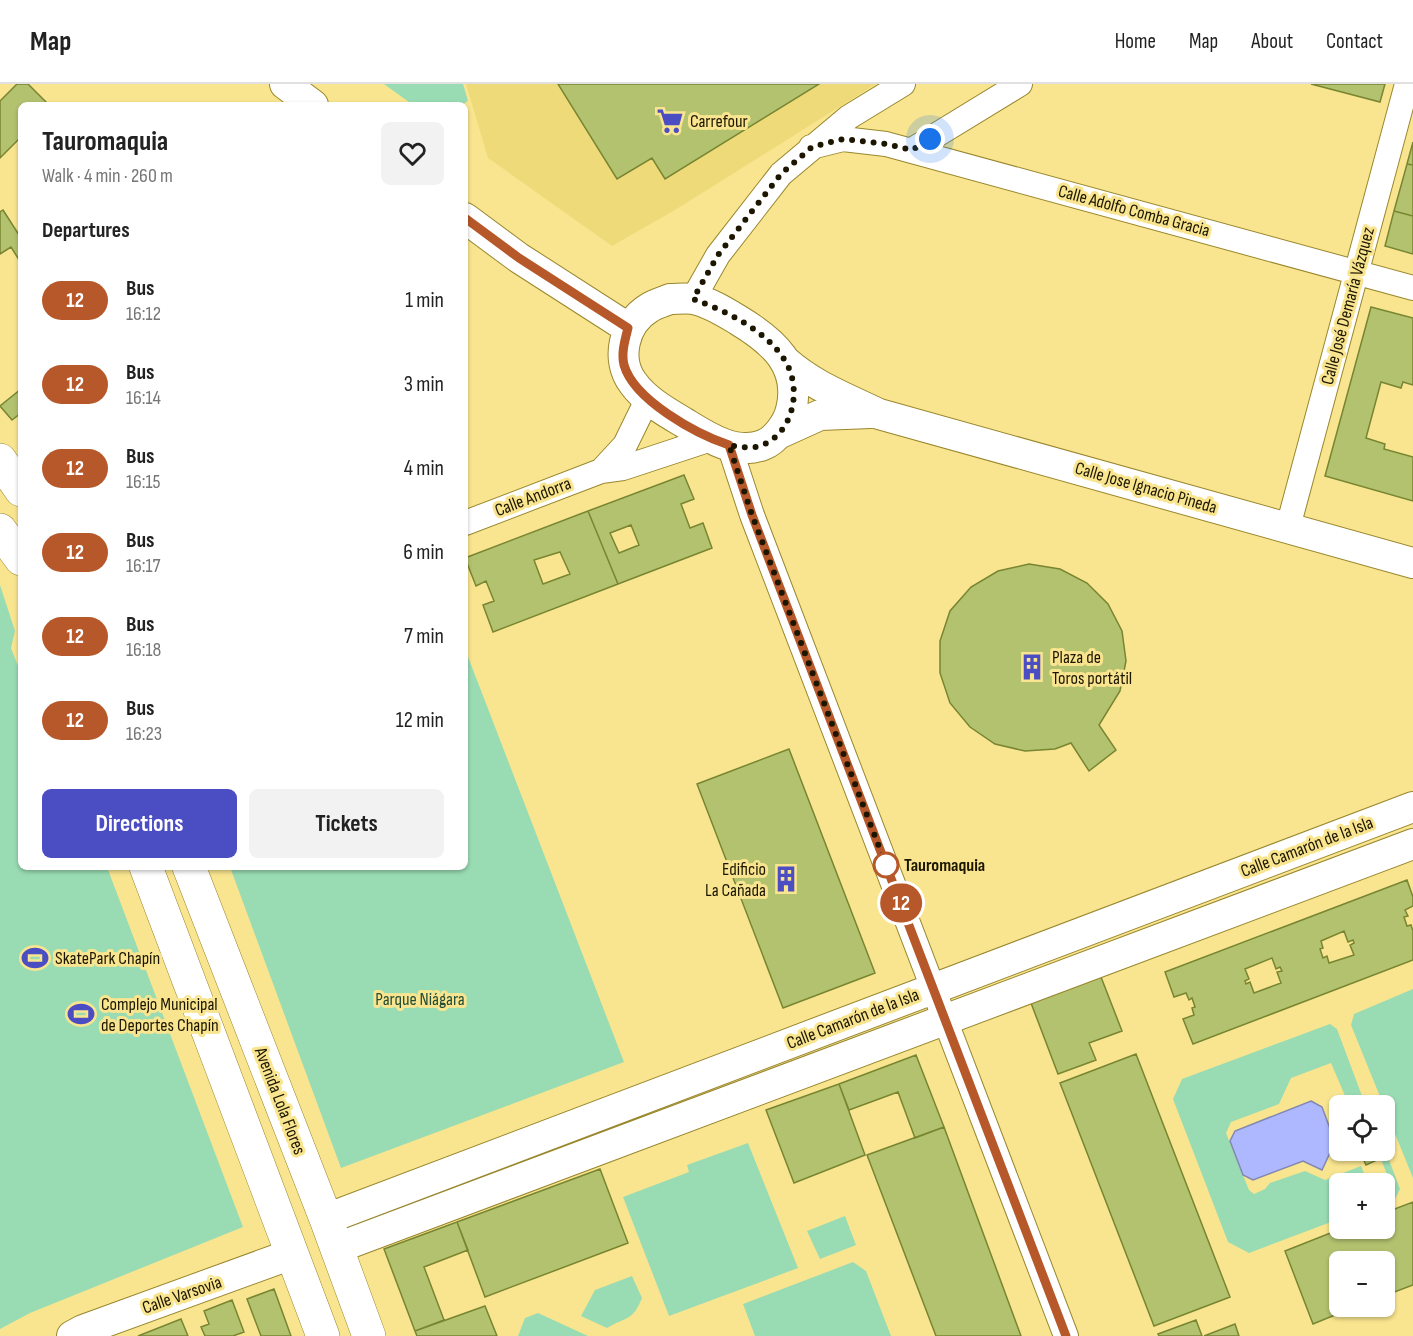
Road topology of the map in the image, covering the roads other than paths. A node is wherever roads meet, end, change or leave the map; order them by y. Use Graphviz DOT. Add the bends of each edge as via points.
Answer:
graph roads {
  1 [pos="285,84"];
  2 [pos="903,84"];
  3 [pos="1020,84"];
  4 [pos="1407,84"];
  5 [pos="309,102"];
  6 [pos="812,147"];
  7 [pos="912,150"];
  8 [pos="468,220"];
  9 [pos="1357,272"];
  10 [pos="1413,288"];
  11 [pos="693,299"];
  12 [pos="628,328"];
  13 [pos="785,361"];
  14 [pos="648,398"];
  15 [pos="879,414"];
  16 [pos="778,434"];
  17 [pos="720,442"];
  18 [pos="0,460"];
  19 [pos="601,471"];
  20 [pos="18,486"];
  21 [pos="468,522"];
  22 [pos="1288,527"];
  23 [pos="0,530"];
  24 [pos="18,555"];
  25 [pos="1413,563"];
  26 [pos="1413,807"];
  27 [pos="1413,844"];
  28 [pos="147,870"];
  29 [pos="190,870"];
  30 [pos="933,988"];
  31 [pos="946,1020"];
  32 [pos="332,1233"];
  33 [pos="292,1254"];
  34 [pos="72,1336"];
  35 [pos="323,1336"];
  36 [pos="369,1336"];
  37 [pos="1066,1336"];
  1 -- 5 [label="street"];
  2 -- 6 [label="street, Calle Adolfo Comba Gracia" via="849,117"];
  3 -- 7 [label="street"];
  4 -- 9 [label="street, Calle José Demaría Vázquez"];
  6 -- 7 [label="street, Calle Adolfo Comba Gracia" via="843,139"];
  6 -- 11 [label="street, Calle Adolfo Comba Gracia" via="781,174 718,255"];
  7 -- 9 [label="street, Calle Adolfo Comba Gracia"];
  8 -- 12 [label="street"];
  9 -- 10 [label="street, Calle Adolfo Comba Gracia"];
  9 -- 22 [label="street, Calle José Demaría Vázquez"];
  11 -- 12 [label="street" via="670,299 648,308"];
  11 -- 13 [label="street" via="721,309 754,330"];
  12 -- 14 [label="street" via="624,363 632,382"];
  13 -- 15 [label="street, Calle Jose Ignacio Pineda" via="821,388"];
  13 -- 16 [label="street" via="794,397 790,418"];
  14 -- 17 [label="street"];
  14 -- 19 [label="street, Calle Andorra" via="625,445"];
  15 -- 16 [label="street, Calle Jose Ignacio Pineda" via="820,416"];
  15 -- 22 [label="street, Calle Jose Ignacio Pineda"];
  16 -- 17 [label="street" via="749,449"];
  17 -- 19 [label="street, Calle Andorra"];
  17 -- 30 [label="street" via="752,515"];
  18 -- 20 [label="main road"];
  19 -- 21 [label="street, Calle Andorra"];
  22 -- 25 [label="street, Calle Jose Ignacio Pineda"];
  23 -- 24 [label="main road"];
  26 -- 30 [label="street, Calle Camarón de la Isla"];
  27 -- 31 [label="street, Calle Camarón de la Isla"];
  28 -- 33 [label="main road"];
  29 -- 32 [label="main road, Avenida Lola Flores"];
  30 -- 31 [label="street"];
  30 -- 32 [label="street, Calle Camarón de la Isla"];
  31 -- 32 [label="street, Calle Camarón de la Isla"];
  31 -- 37 [label="street"];
  32 -- 36 [label="main road, Avenida Lola Flores"];
  33 -- 34 [label="street, Calle Varsovia"];
  33 -- 35 [label="main road"];
}
